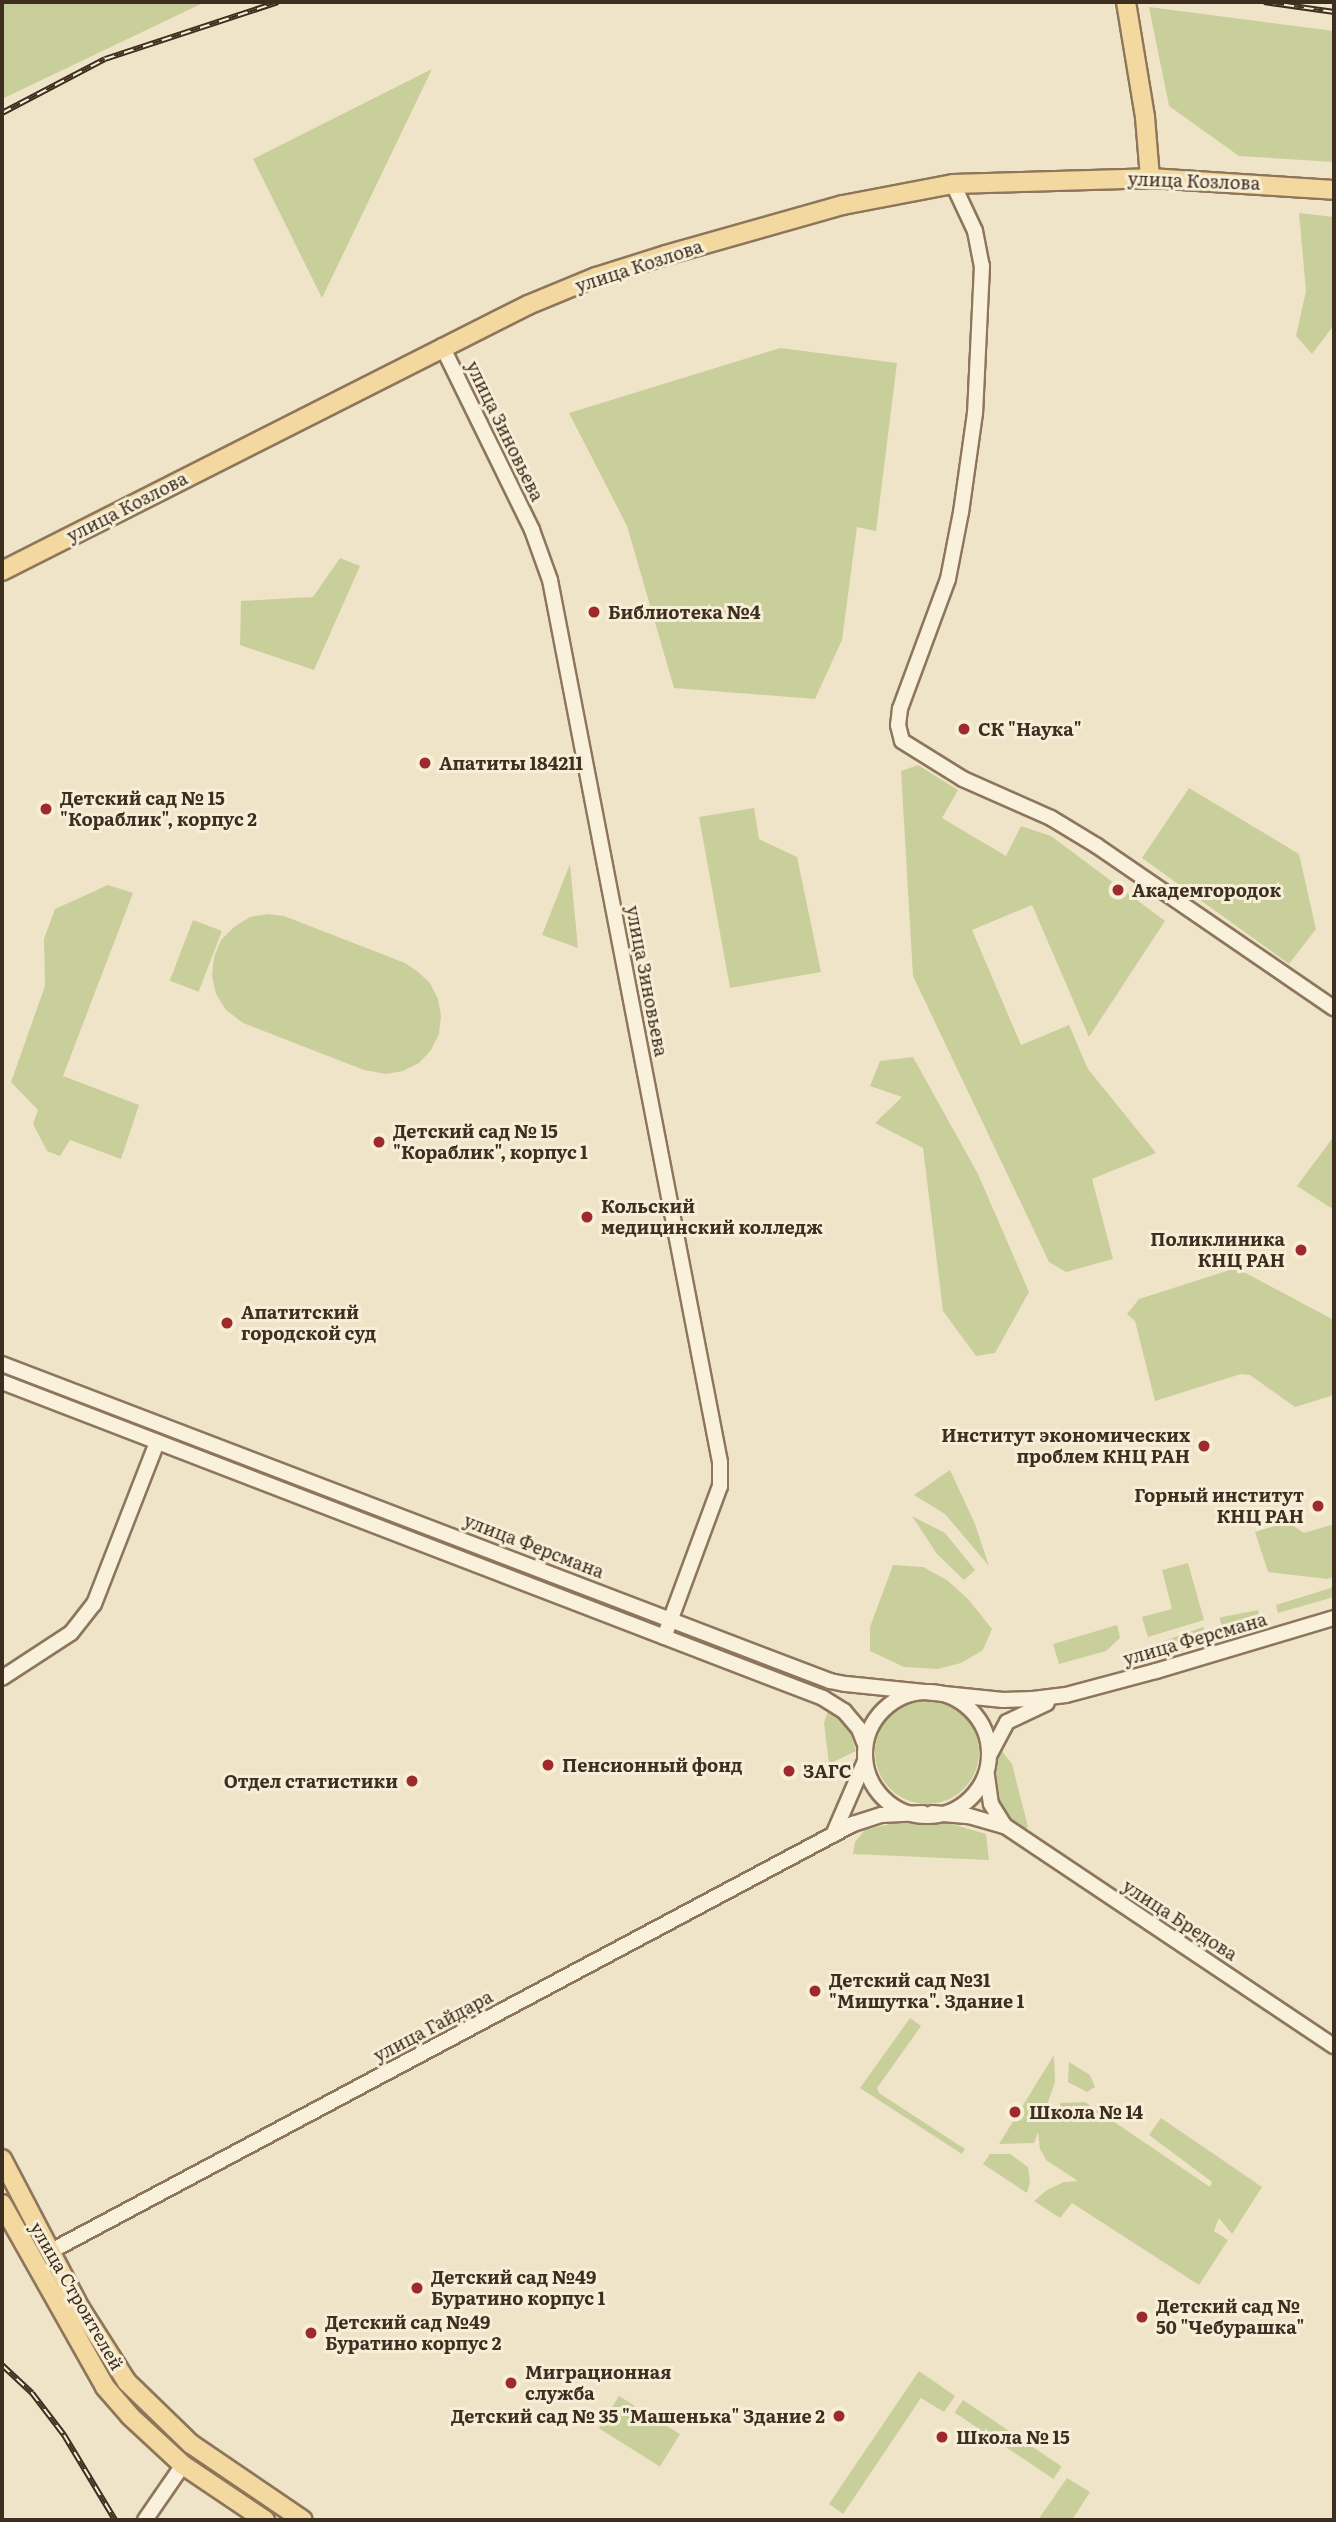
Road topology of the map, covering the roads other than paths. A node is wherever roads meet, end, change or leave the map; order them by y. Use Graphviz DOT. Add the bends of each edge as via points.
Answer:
graph roads {
  1 [pos="1126,2"];
  2 [pos="1150,178"];
  3 [pos="953,184"];
  4 [pos="1334,190"];
  5 [pos="442,346"];
  6 [pos="2,571"];
  7 [pos="1334,1008"];
  8 [pos="2,1364"];
  9 [pos="41,1378"];
  10 [pos="2,1382"];
  11 [pos="34,1395"];
  12 [pos="157,1442"];
  13 [pos="598,1592"];
  14 [pos="592,1609"];
  15 [pos="670,1619"];
  16 [pos="1334,1619"];
  17 [pos="664,1637"];
  18 [pos="2,1678"];
  19 [pos="933,1693"];
  20 [pos="1066,1695"];
  21 [pos="864,1742"];
  22 [pos="865,1759"];
  23 [pos="988,1765"];
  24 [pos="927,1813"];
  25 [pos="1005,1826"];
  26 [pos="833,1835"];
  27 [pos="1334,2046"];
  28 [pos="2,2159"];
  29 [pos="2,2204"];
  30 [pos="51,2251"];
  31 [pos="32,2261"];
  32 [pos="183,2465"];
  33 [pos="145,2520"];
  34 [pos="265,2520"];
  35 [pos="303,2520"];
  1 -- 2 [label="main road"];
  2 -- 3 [label="main road, улица Козлова"];
  2 -- 4 [label="main road, улица Козлова"];
  3 -- 5 [label="main road, улица Козлова" via="843,205 631,266 528,304"];
  3 -- 7 [label="street" via="975,231 982,266 975,413 948,579 900,709 902,741 963,779 1063,825"];
  5 -- 6 [label="main road, улица Козлова"];
  5 -- 15 [label="street, улица Зиновьева" via="533,530 550,580 720,1462 720,1486"];
  8 -- 9 [label="street, улица Ферсмана"];
  9 -- 11 [label="street"];
  9 -- 13 [label="street, улица Ферсмана"];
  10 -- 11 [label="street"];
  11 -- 12 [label="street"];
  12 -- 14 [label="street"];
  12 -- 18 [label="street" via="94,1604 71,1633"];
  13 -- 14 [label="street"];
  13 -- 15 [label="street, улица Ферсмана"];
  14 -- 17 [label="street"];
  15 -- 17 [label="street, улица Зиновьева"];
  15 -- 19 [label="street, улица Ферсмана" via="830,1681"];
  16 -- 20 [label="street, улица Ферсмана"];
  17 -- 21 [label="street" via="823,1698 844,1711"];
  19 -- 20 [label="street, улица Ферсмана" via="1003,1700"];
  19 -- 21 [label="street" via="897,1699 878,1714"];
  19 -- 23 [label="street" via="962,1701 972,1710 987,1742"];
  20 -- 23 [label="street, улица Ферсмана" via="1007,1722"];
  21 -- 22 [label="street"];
  22 -- 24 [label="street" via="882,1798 903,1810"];
  22 -- 26 [label="street"];
  23 -- 24 [label="street" via="968,1802"];
  23 -- 25 [label="street" via="991,1804"];
  24 -- 25 [label="street" via="969,1816"];
  24 -- 26 [label="street, улица Гайдара" via="881,1815"];
  25 -- 27 [label="street, улица Бредова"];
  26 -- 30 [label="street, улица Гайдара"];
  28 -- 30 [label="main road, улица Строителей"];
  29 -- 31 [label="main road, улица Строителей"];
  30 -- 31 [label="main road"];
  30 -- 35 [label="main road, улица Строителей" via="110,2359 147,2404 191,2444"];
  31 -- 32 [label="main road, улица Строителей" via="105,2387"];
  32 -- 33 [label="street"];
  32 -- 34 [label="main road, улица Строителей"];
}
